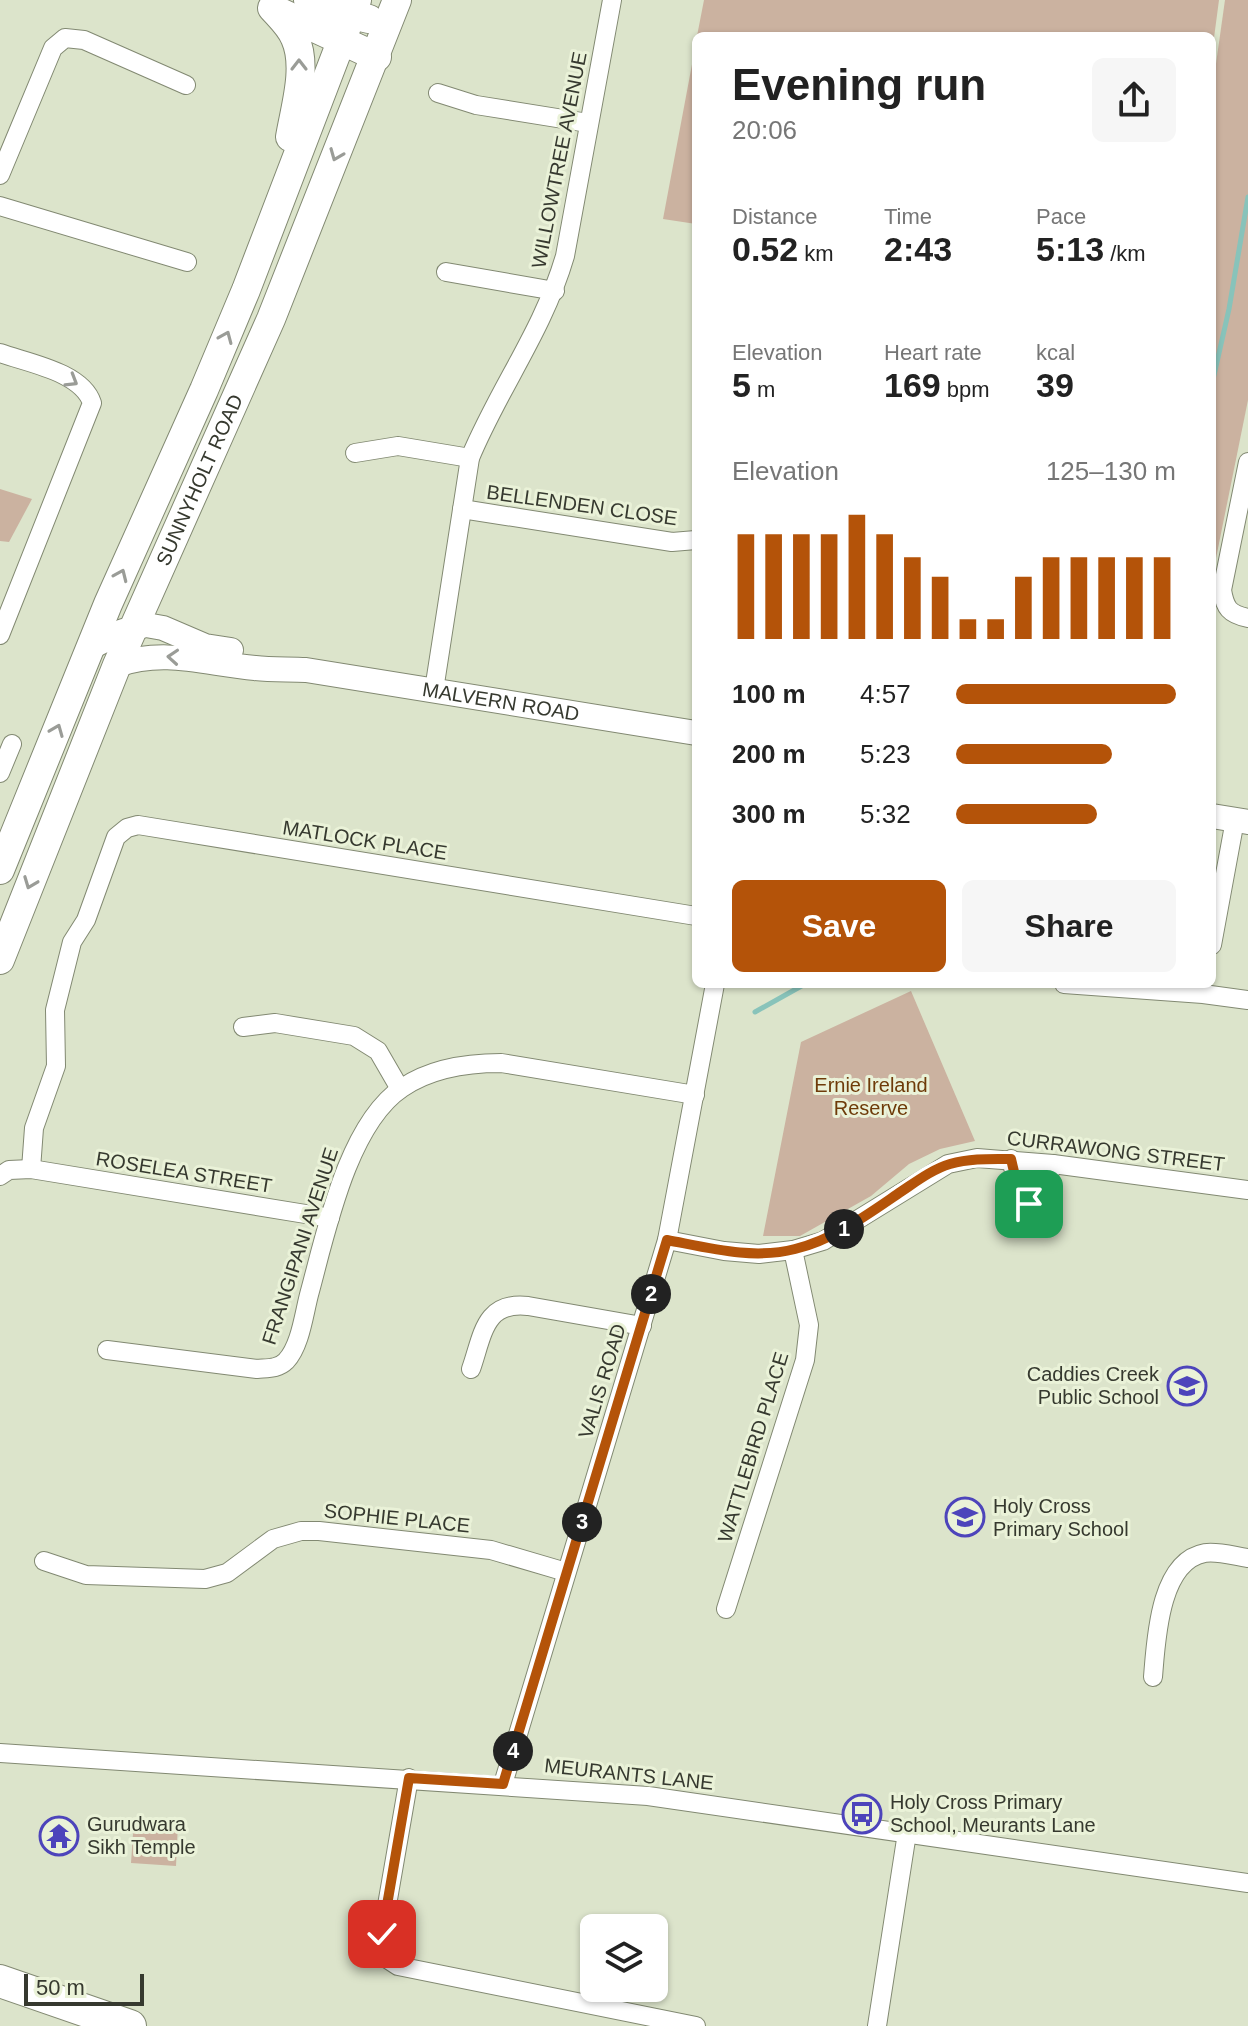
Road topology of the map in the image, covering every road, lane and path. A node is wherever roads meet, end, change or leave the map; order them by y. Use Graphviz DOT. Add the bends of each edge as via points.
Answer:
graph roads {
  1 [pos="308,0"];
  2 [pos="612,0"];
  3 [pos="265,4"];
  4 [pos="394,11"];
  5 [pos="349,19"];
  6 [pos="377,57"];
  7 [pos="186,85"];
  8 [pos="438,93"];
  9 [pos="588,123"];
  10 [pos="0,175"];
  11 [pos="281,197"];
  12 [pos="0,206"];
  13 [pos="187,262"];
  14 [pos="446,272"];
  15 [pos="555,291"];
  16 [pos="0,353"];
  17 [pos="355,453"];
  18 [pos="470,458"];
  19 [pos="1248,462"];
  20 [pos="462,509"];
  21 [pos="692,540"];
  22 [pos="1248,618"];
  23 [pos="134,627"];
  24 [pos="0,635"];
  25 [pos="91,647"];
  26 [pos="117,665"];
  27 [pos="306,670"];
  28 [pos="434,690"];
  29 [pos="692,732"];
  30 [pos="12,744"];
  31 [pos="0,773"];
  32 [pos="1232,819"];
  33 [pos="0,870"];
  34 [pos="692,915"];
  35 [pos="1216,920"];
  36 [pos="0,960"];
  37 [pos="714,988"];
  38 [pos="1176,988"];
  39 [pos="1204,989"];
  40 [pos="1248,1000"];
  41 [pos="243,1027"];
  42 [pos="400,1089"];
  43 [pos="695,1095"];
  44 [pos="1011,1159"];
  45 [pos="1053,1164"];
  46 [pos="31,1169"];
  47 [pos="0,1176"];
  48 [pos="1248,1190"];
  49 [pos="330,1218"];
  50 [pos="667,1240"];
  51 [pos="793,1250"];
  52 [pos="642,1326"];
  53 [pos="107,1350"];
  54 [pos="471,1369"];
  55 [pos="1248,1558"];
  56 [pos="44,1561"];
  57 [pos="566,1572"];
  58 [pos="726,1609"];
  59 [pos="1153,1677"];
  60 [pos="0,1753"];
  61 [pos="409,1778"];
  62 [pos="503,1784"];
  63 [pos="907,1833"];
  64 [pos="1248,1883"];
  65 [pos="0,1981"];
  66 [pos="130,2026"];
  67 [pos="696,2026"];
  68 [pos="877,2026"];
  1 -- 5 [label="main road"];
  2 -- 9 [label="street, WILLOWTREE AVENUE"];
  3 -- 5 [label="main road"];
  11 -- 3 [label="main road, one-way" via="301,71 295,37"];
  4 -- 5 [label="main road"];
  4 -- 6 [label="main road, SUNNYHOLT ROAD"];
  5 -- 6 [label="main road"];
  5 -- 11 [label="main road, SUNNYHOLT ROAD"];
  6 -- 23 [label="main road, SUNNYHOLT ROAD, one-way" via="234,404"];
  7 -- 10 [label="street" via="84,40 65,38 53,48"];
  8 -- 9 [label="street" via="476,105"];
  9 -- 15 [label="street, WILLOWTREE AVENUE"];
  25 -- 11 [label="main road, SUNNYHOLT ROAD, one-way" via="204,390"];
  12 -- 13 [label="street"];
  14 -- 15 [label="street"];
  15 -- 18 [label="street, WILLOWTREE AVENUE"];
  16 -- 24 [label="street, one-way" via="73,378 92,403"];
  17 -- 18 [label="street" via="398,446"];
  18 -- 20 [label="street, WILLOWTREE AVENUE"];
  19 -- 22 [label="street" via="1222,590 1225,607"];
  20 -- 21 [label="street, BELLENDEN CLOSE" via="672,542"];
  20 -- 28 [label="street, WILLOWTREE AVENUE"];
  23 -- 25 [label="street"];
  23 -- 26 [label="main road, SUNNYHOLT ROAD"];
  23 -- 27 [label="street, MALVERN ROAD" via="163,628 205,646"];
  33 -- 25 [label="main road, SUNNYHOLT ROAD, one-way"];
  27 -- 26 [label="street, MALVERN ROAD, one-way" via="174,656"];
  26 -- 36 [label="main road, SUNNYHOLT ROAD, one-way"];
  27 -- 28 [label="street, MALVERN ROAD"];
  28 -- 29 [label="street, MALVERN ROAD"];
  30 -- 31 [label="street"];
  32 -- 35 [label="street"];
  34 -- 46 [label="street, MATLOCK PLACE" via="138,825 127,828 116,837 86,920 72,942 55,1010 56,1066 34,1128"];
  37 -- 43 [label="street, VALIS ROAD"];
  38 -- 39 [label="street"];
  39 -- 40 [label="street"];
  41 -- 42 [label="street" via="275,1023 354,1036 378,1051"];
  42 -- 43 [label="street, FRANGIPANI AVENUE" via="444,1069 501,1063"];
  42 -- 49 [label="street, FRANGIPANI AVENUE" via="368,1124"];
  43 -- 50 [label="street, VALIS ROAD"];
  44 -- 45 [label="street, CURRAWONG STREET"];
  44 -- 45 [label="street" via="1021,1201 1029,1204 1043,1195"];
  44 -- 51 [label="street, CURRAWONG STREET" via="948,1164 823,1241"];
  45 -- 48 [label="street, CURRAWONG STREET"];
  46 -- 47 [label="street"];
  46 -- 49 [label="street, ROSELEA STREET"];
  49 -- 53 [label="street, FRANGIPANI AVENUE" via="297,1339 287,1360 274,1368"];
  50 -- 51 [label="street, CURRAWONG STREET" via="759,1254"];
  50 -- 52 [label="street, VALIS ROAD"];
  51 -- 58 [label="street, WATTLEBIRD PLACE" via="809,1325 805,1360"];
  52 -- 54 [label="street" via="528,1306 501,1307 491,1315"];
  52 -- 57 [label="street, VALIS ROAD"];
  55 -- 59 [label="street" via="1205,1553 1175,1572 1157,1637"];
  56 -- 57 [label="street, SOPHIE PLACE" via="86,1575 205,1579 227,1573 273,1539 319,1531 491,1550"];
  57 -- 62 [label="street, VALIS ROAD"];
  60 -- 61 [label="street, MEURANTS LANE"];
  61 -- 62 [label="street, MEURANTS LANE"];
  61 -- 67 [label="street" via="375,1951 398,1966"];
  62 -- 63 [label="street, MEURANTS LANE" via="648,1796"];
  63 -- 64 [label="street, MEURANTS LANE"];
  63 -- 68 [label="street"];
  65 -- 66 [label="highway"];
}
